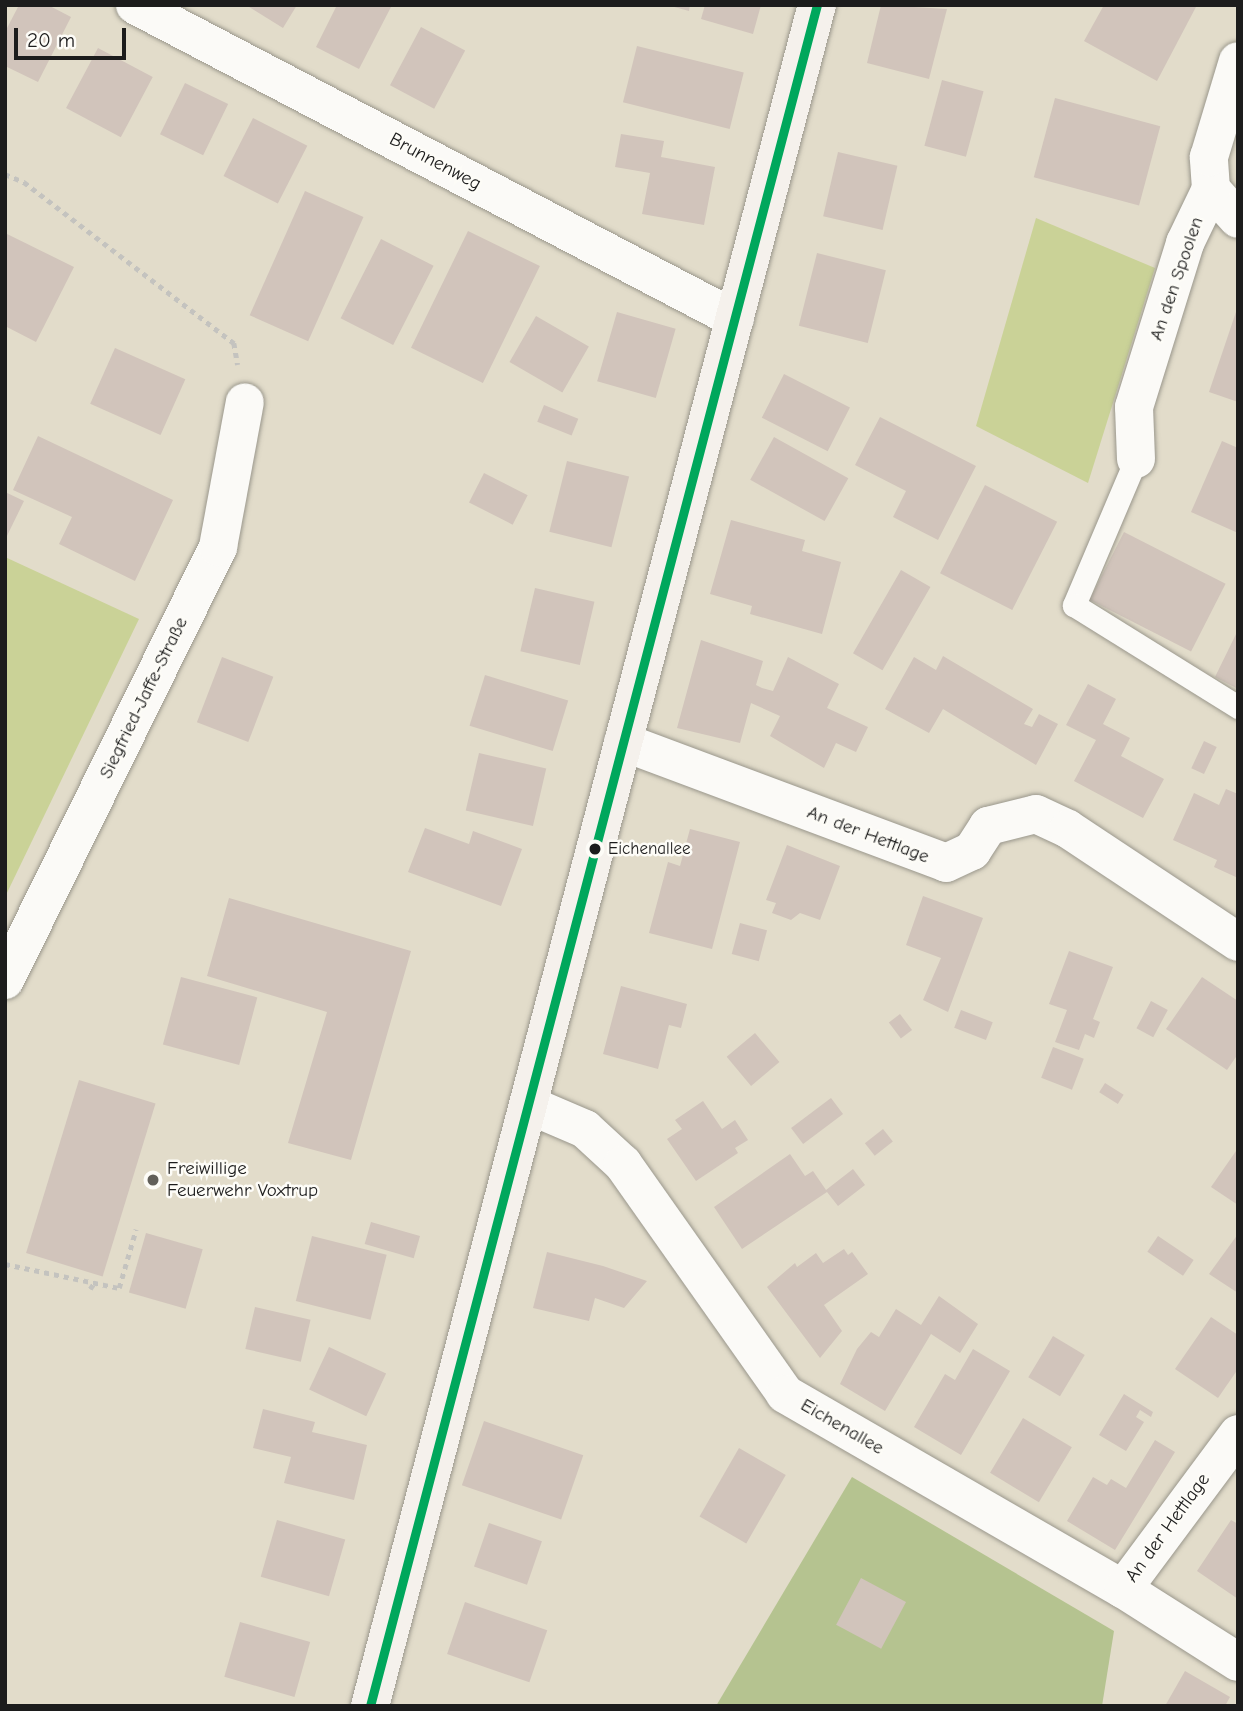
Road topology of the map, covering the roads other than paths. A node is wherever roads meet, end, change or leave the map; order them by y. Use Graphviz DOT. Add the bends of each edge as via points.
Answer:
graph roads {
  1 [pos="135,5"];
  2 [pos="817,5"];
  3 [pos="1238,61"];
  4 [pos="1211,189"];
  5 [pos="1238,219"];
  6 [pos="736,319"];
  7 [pos="245,402"];
  8 [pos="1136,459"];
  9 [pos="1238,707"];
  10 [pos="623,742"];
  11 [pos="1238,942"];
  12 [pos="5,980"];
  13 [pos="528,1105"];
  14 [pos="1238,1434"];
  15 [pos="1123,1589"];
  16 [pos="1238,1662"];
  17 [pos="370,1706"];
  1 -- 6 [label="street, Brunnenweg"];
  2 -- 6 [label="street"];
  3 -- 4 [label="street, An den Spoolen" via="1209,157"];
  4 -- 5 [label="street"];
  4 -- 8 [label="street, An den Spoolen" via="1185,243 1134,407"];
  6 -- 10 [label="street"];
  7 -- 12 [label="street, Siegfried-Jaffe-Straße" via="218,547"];
  8 -- 9 [label="lane" via="1074,605"];
  10 -- 11 [label="street, An der Hettlage" via="946,863 972,851 988,826 1037,814 1068,828"];
  10 -- 13 [label="street"];
  13 -- 15 [label="street, Eichenallee" via="585,1129 623,1164 785,1394"];
  13 -- 17 [label="street"];
  14 -- 15 [label="street, An der Hettlage"];
  15 -- 16 [label="street, Eichenallee"];
}
